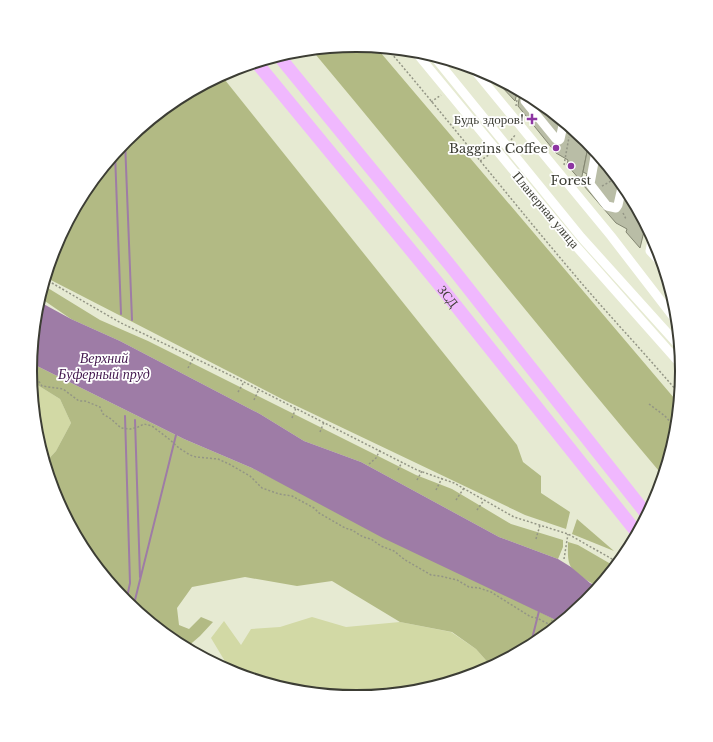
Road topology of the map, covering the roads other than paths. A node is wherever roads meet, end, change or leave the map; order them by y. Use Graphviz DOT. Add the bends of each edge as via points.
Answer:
graph roads {
  1 [pos="421,58"];
  2 [pos="282,60"];
  3 [pos="438,62"];
  4 [pos="260,66"];
  5 [pos="479,76"];
  6 [pos="525,100"];
  7 [pos="563,127"];
  8 [pos="595,158"];
  9 [pos="621,192"];
  10 [pos="651,247"];
  11 [pos="655,256"];
  12 [pos="671,314"];
  13 [pos="674,339"];
  14 [pos="675,358"];
  15 [pos="644,511"];
  16 [pos="634,529"];
  1 -- 14 [label="street, Планерная улица" via="574,244"];
  2 -- 15 [label="highway, ЗСД" via="453,269"];
  3 -- 13 [label="street, Планерная улица" via="581,238"];
  4 -- 16 [label="highway, ЗСД" via="437,282"];
  5 -- 12 [label="street"];
  6 -- 7 [label="street" via="556,139 560,139"];
  8 -- 9 [label="street" via="590,184 595,191 608,206 616,208"];
  10 -- 11 [label="street" via="650,251"];
}
